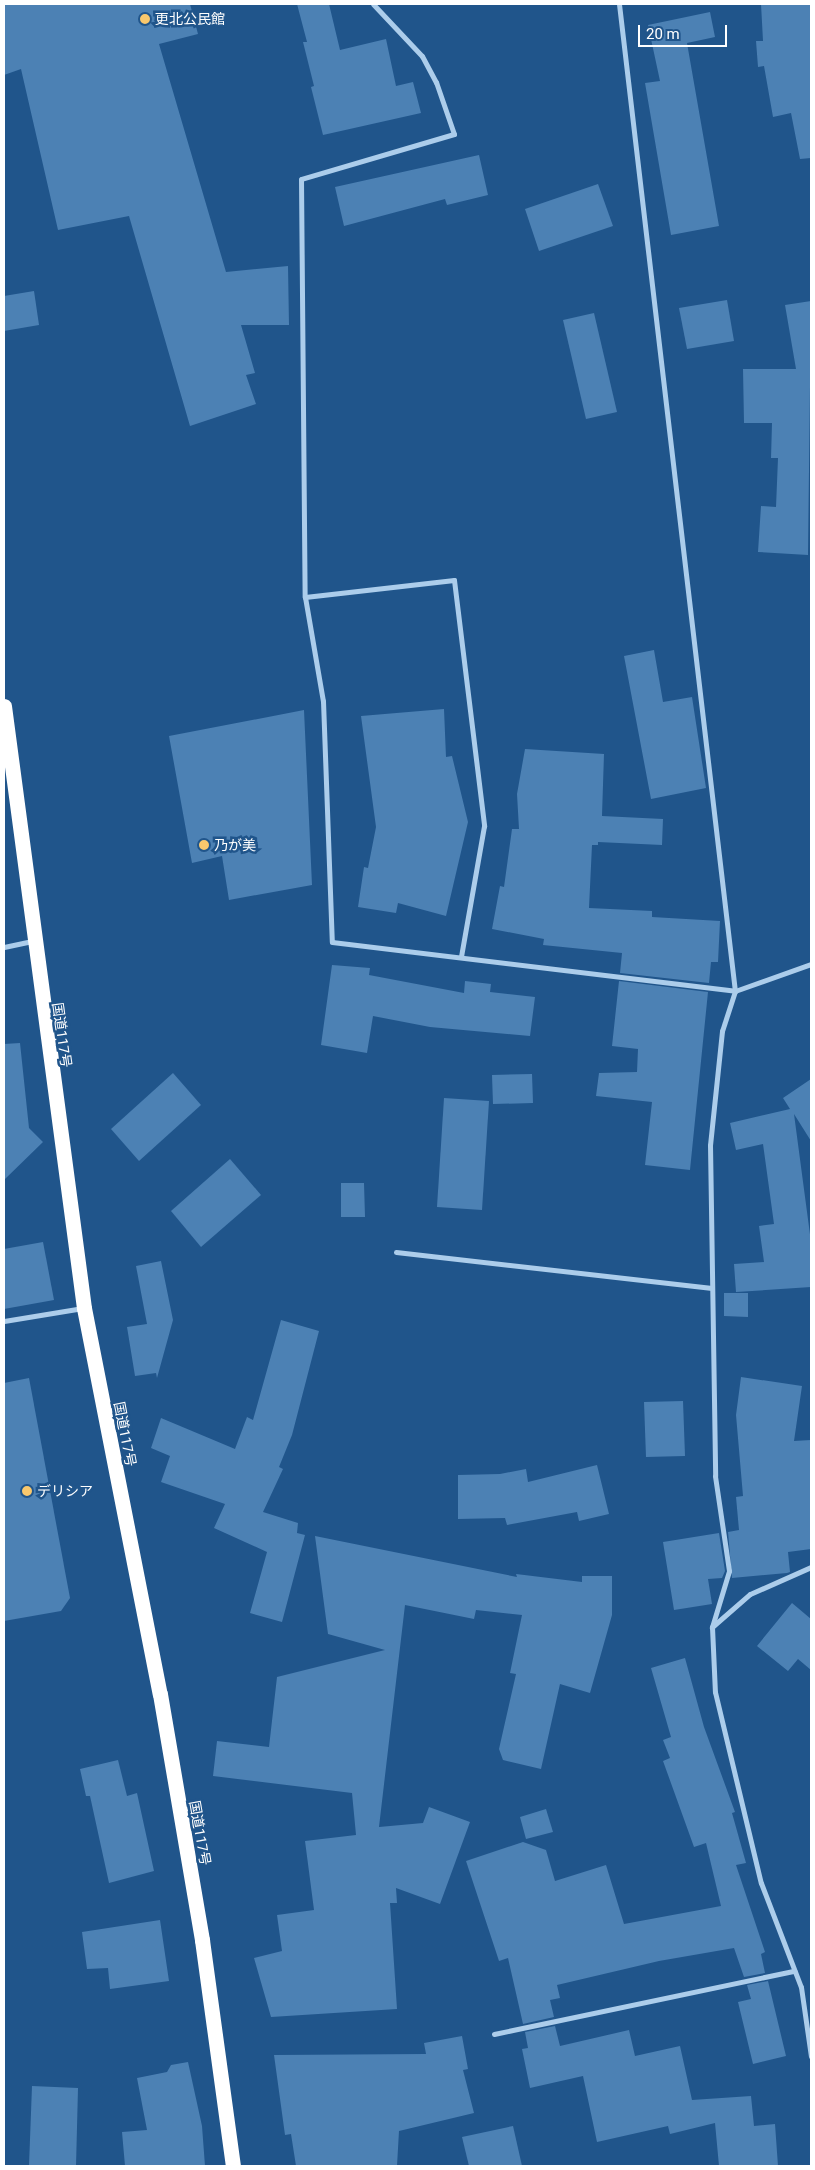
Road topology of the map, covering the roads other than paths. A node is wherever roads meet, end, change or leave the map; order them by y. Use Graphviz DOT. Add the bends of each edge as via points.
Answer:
graph roads {
  1 [pos="373,4"];
  2 [pos="619,4"];
  3 [pos="305,597"];
  4 [pos="4,706"];
  5 [pos="33,941"];
  6 [pos="4,947"];
  7 [pos="461,957"];
  8 [pos="811,964"];
  9 [pos="735,992"];
  10 [pos="396,1252"];
  11 [pos="712,1288"];
  12 [pos="84,1308"];
  13 [pos="4,1320"];
  14 [pos="811,1567"];
  15 [pos="712,1627"];
  16 [pos="794,1971"];
  17 [pos="494,2034"];
  18 [pos="811,2056"];
  19 [pos="233,2166"];
  1 -- 3 [label="street" via="422,56 436,82 454,134 302,180"];
  2 -- 9 [label="street"];
  3 -- 7 [label="street" via="323,701 332,942"];
  3 -- 7 [label="street" via="454,580 484,826"];
  4 -- 5 [label="highway, 国道117号"];
  5 -- 6 [label="street"];
  5 -- 12 [label="highway, 国道117号"];
  7 -- 9 [label="street"];
  8 -- 9 [label="street"];
  9 -- 11 [label="street" via="722,1030 710,1145"];
  10 -- 11 [label="street"];
  11 -- 15 [label="street" via="715,1476 729,1571"];
  12 -- 13 [label="street"];
  12 -- 19 [label="highway, 国道117号" via="163,1714 202,1940"];
  14 -- 15 [label="street" via="750,1594"];
  15 -- 16 [label="street" via="715,1692 761,1883"];
  16 -- 17 [label="street"];
  16 -- 18 [label="street" via="801,1988"];
}
